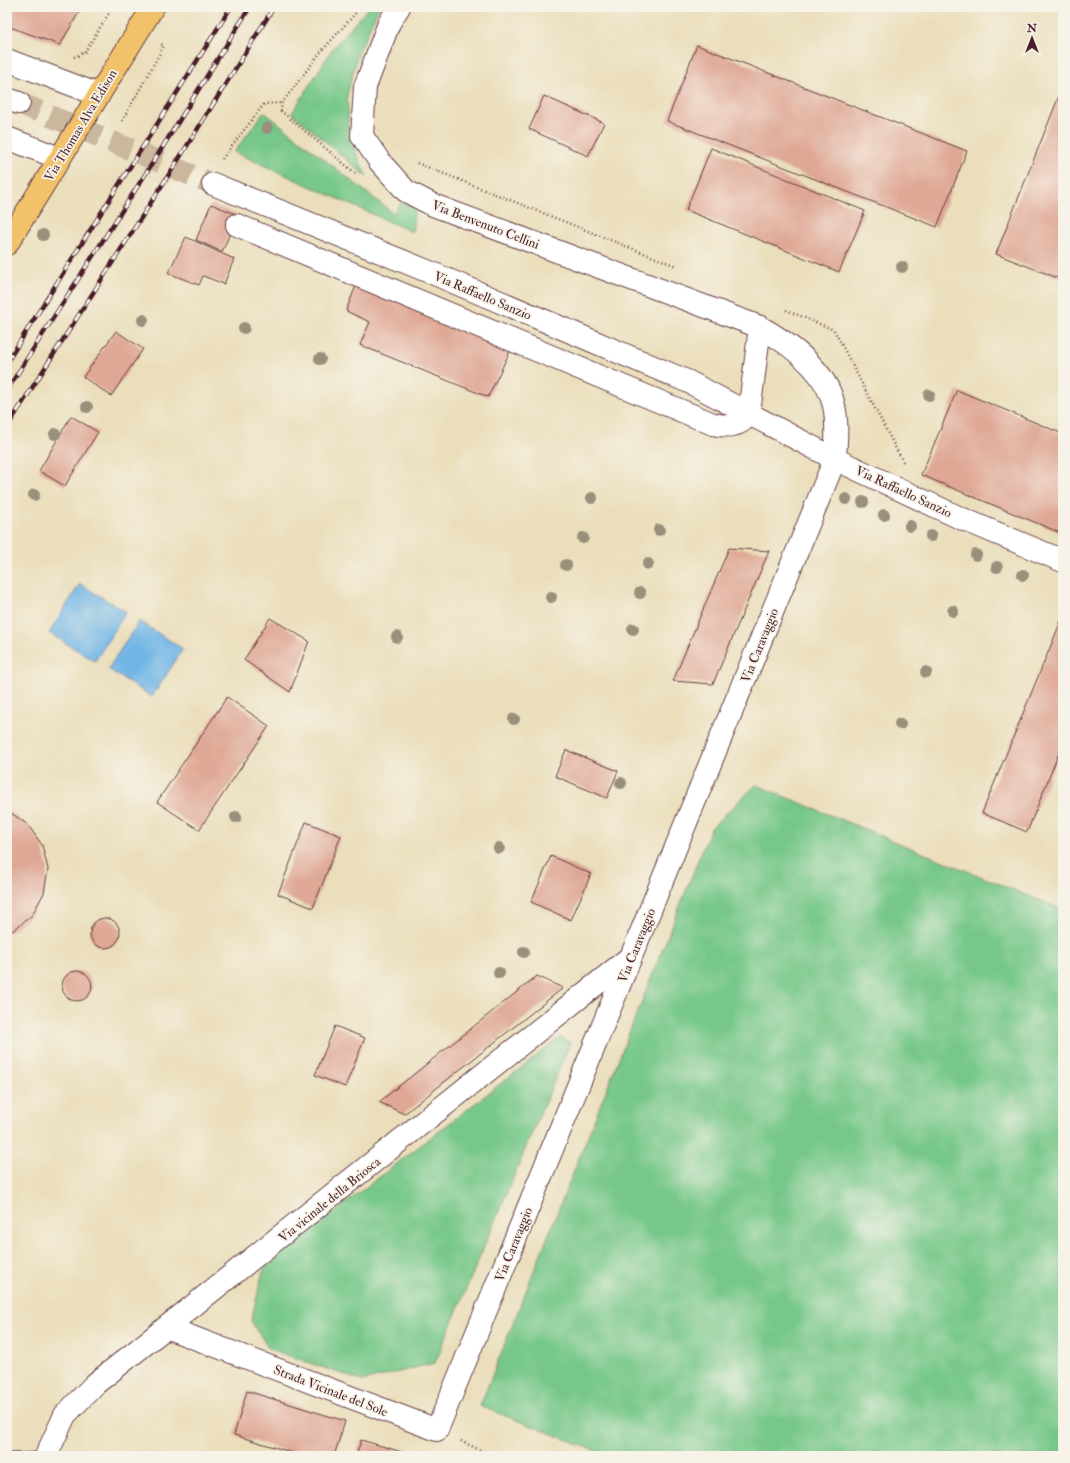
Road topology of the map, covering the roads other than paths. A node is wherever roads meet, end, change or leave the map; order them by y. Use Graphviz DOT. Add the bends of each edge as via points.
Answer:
graph roads {
  1 [pos="153,7"];
  2 [pos="399,7"];
  3 [pos="7,60"];
  4 [pos="98,95"];
  5 [pos="7,138"];
  6 [pos="59,158"];
  7 [pos="216,174"];
  8 [pos="237,225"];
  9 [pos="7,244"];
  10 [pos="760,327"];
  11 [pos="749,413"];
  12 [pos="835,459"];
  13 [pos="1063,561"];
  14 [pos="631,957"];
  15 [pos="168,1328"];
  16 [pos="437,1430"];
  17 [pos="46,1456"];
  1 -- 4 [label="main road, Via Thomas Alva Edison"];
  2 -- 10 [label="street, Via Benvenuto Cellini" via="389,23 365,86 362,136 380,162 406,191 434,205"];
  3 -- 4 [label="street"];
  4 -- 6 [label="main road, Via Thomas Alva Edison"];
  5 -- 6 [label="street"];
  6 -- 9 [label="main road, Via Thomas Alva Edison"];
  7 -- 11 [label="street, Via Raffaello Sanzio" via="689,382"];
  8 -- 11 [label="street" via="713,424 736,424 746,419"];
  10 -- 11 [label="street"];
  10 -- 12 [label="street, Via Benvenuto Cellini" via="796,351 822,380 834,406"];
  11 -- 12 [label="street, Via Raffaello Sanzio"];
  12 -- 13 [label="street, Via Raffaello Sanzio" via="958,517"];
  12 -- 14 [label="street, Via Caravaggio"];
  14 -- 15 [label="street, Via vicinale della Briosca"];
  14 -- 16 [label="street, Via Caravaggio"];
  15 -- 16 [label="street, Strada Vicinale del Sole"];
  15 -- 17 [label="street, Via vicinale della Briosca" via="95,1384 79,1400 65,1415"];
}
